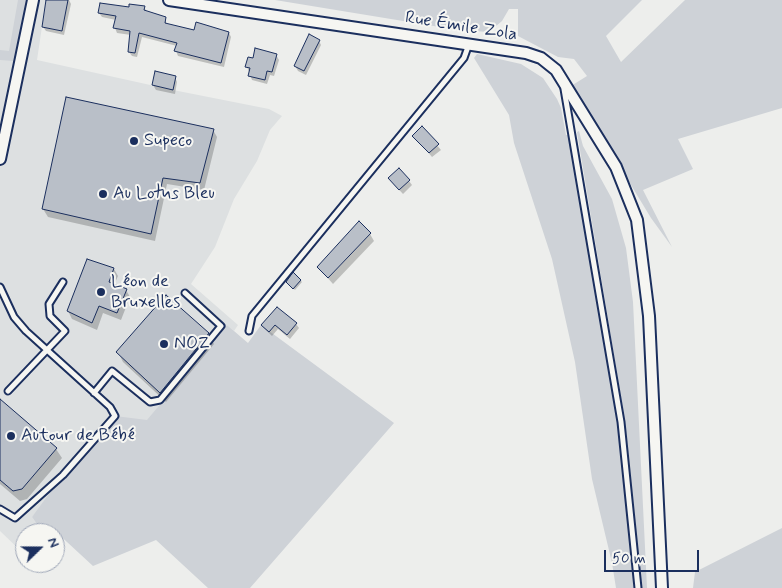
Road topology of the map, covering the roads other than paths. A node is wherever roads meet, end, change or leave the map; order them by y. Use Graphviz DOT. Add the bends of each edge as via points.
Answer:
graph roads {
  1 [pos="33,0"];
  2 [pos="169,0"];
  3 [pos="469,44"];
  4 [pos="562,78"];
  5 [pos="0,159"];
  6 [pos="63,282"];
  7 [pos="0,288"];
  8 [pos="185,294"];
  9 [pos="248,331"];
  10 [pos="45,349"];
  11 [pos="8,391"];
  12 [pos="94,393"];
  13 [pos="0,509"];
  14 [pos="638,588"];
  15 [pos="662,588"];
  1 -- 5 [label="street"];
  2 -- 3 [label="street, Rue Émile Zola"];
  3 -- 4 [label="street, Rue Émile Zola" via="537,56"];
  3 -- 9 [label="lane" via="464,58 252,316"];
  4 -- 14 [label="lane" via="621,422"];
  4 -- 15 [label="street, Rue Émile Zola" via="616,167 637,220 649,316"];
  6 -- 10 [label="lane" via="49,304 50,316 65,331"];
  7 -- 10 [label="lane" via="14,317"];
  8 -- 12 [label="lane" via="221,326 160,400 150,402 112,371"];
  10 -- 11 [label="lane"];
  10 -- 12 [label="lane"];
  12 -- 13 [label="lane" via="115,416 63,475 15,518"];
}
